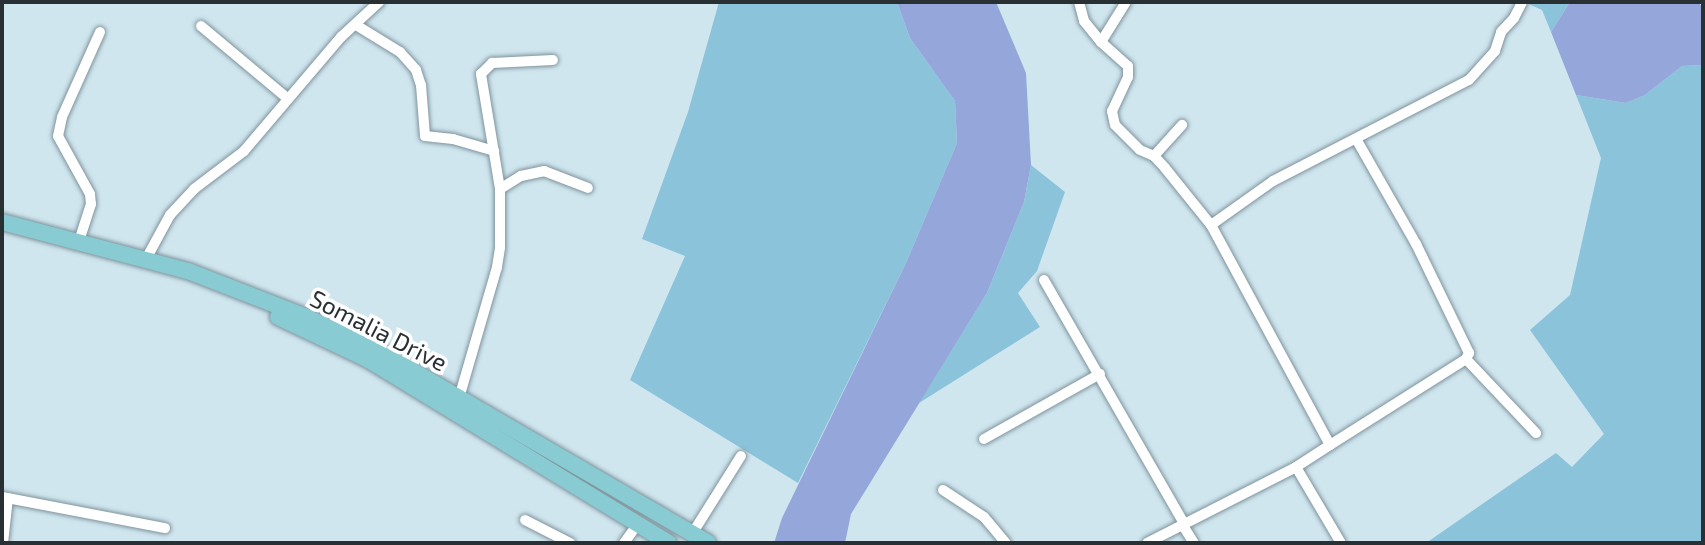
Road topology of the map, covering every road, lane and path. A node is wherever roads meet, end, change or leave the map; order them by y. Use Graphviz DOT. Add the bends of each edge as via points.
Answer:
graph roads {
  1 [pos="379,2"];
  2 [pos="1079,2"];
  3 [pos="1126,2"];
  4 [pos="1522,2"];
  5 [pos="356,25"];
  6 [pos="201,26"];
  7 [pos="100,32"];
  8 [pos="1101,42"];
  9 [pos="553,60"];
  10 [pos="287,98"];
  11 [pos="1182,125"];
  12 [pos="1356,139"];
  13 [pos="494,151"];
  14 [pos="1154,156"];
  15 [pos="588,188"];
  16 [pos="500,189"];
  17 [pos="2,222"];
  18 [pos="1211,225"];
  19 [pos="2,232"];
  20 [pos="79,241"];
  21 [pos="146,259"];
  22 [pos="1044,280"];
  23 [pos="1466,359"];
  24 [pos="1100,374"];
  25 [pos="459,398"];
  26 [pos="1536,433"];
  27 [pos="984,439"];
  28 [pos="1330,445"];
  29 [pos="741,456"];
  30 [pos="1296,467"];
  31 [pos="943,490"];
  32 [pos="5,497"];
  33 [pos="525,520"];
  34 [pos="1183,523"];
  35 [pos="638,524"];
  36 [pos="165,528"];
  37 [pos="692,534"];
  38 [pos="3,543"];
  39 [pos="570,543"];
  40 [pos="624,543"];
  41 [pos="669,543"];
  42 [pos="708,543"];
  43 [pos="1006,543"];
  44 [pos="1147,543"];
  45 [pos="1194,543"];
  46 [pos="1341,543"];
  1 -- 5 [label="street"];
  2 -- 8 [label="street" via="1084,21"];
  3 -- 8 [label="street"];
  4 -- 12 [label="street" via="1489,59 1469,80"];
  5 -- 10 [label="street"];
  5 -- 13 [label="street" via="400,52 416,70 425,136"];
  6 -- 10 [label="street"];
  7 -- 20 [label="street" via="58,136 90,194"];
  8 -- 14 [label="street" via="1128,66 1128,77 1112,111 1115,125 1140,150"];
  9 -- 13 [label="street" via="485,67 482,83"];
  10 -- 21 [label="street" via="244,151 194,189 170,215"];
  11 -- 14 [label="street"];
  12 -- 18 [label="street" via="1273,181"];
  12 -- 23 [label="street" via="1468,346"];
  13 -- 16 [label="street"];
  14 -- 18 [label="street"];
  15 -- 16 [label="street" via="544,170 532,171"];
  16 -- 25 [label="street" via="497,267"];
  17 -- 20 [label="main road, Somalia Drive"];
  18 -- 28 [label="street"];
  19 -- 35 [label="main road, Somalia Drive" via="153,270 293,323 369,360"];
  20 -- 21 [label="main road, Somalia Drive"];
  21 -- 25 [label="main road, Somalia Drive" via="304,316 382,353"];
  22 -- 24 [label="street"];
  23 -- 26 [label="street"];
  23 -- 28 [label="street"];
  24 -- 27 [label="street"];
  24 -- 34 [label="street"];
  25 -- 37 [label="main road, Somalia Drive"];
  28 -- 30 [label="street"];
  29 -- 37 [label="street"];
  30 -- 34 [label="street"];
  30 -- 46 [label="street"];
  31 -- 43 [label="street" via="984,517"];
  32 -- 36 [label="street"];
  32 -- 38 [label="street"];
  33 -- 39 [label="street"];
  34 -- 44 [label="street"];
  34 -- 45 [label="street"];
  35 -- 40 [label="street"];
  35 -- 41 [label="main road, Somalia Drive"];
  37 -- 42 [label="main road, Somalia Drive"];
}
